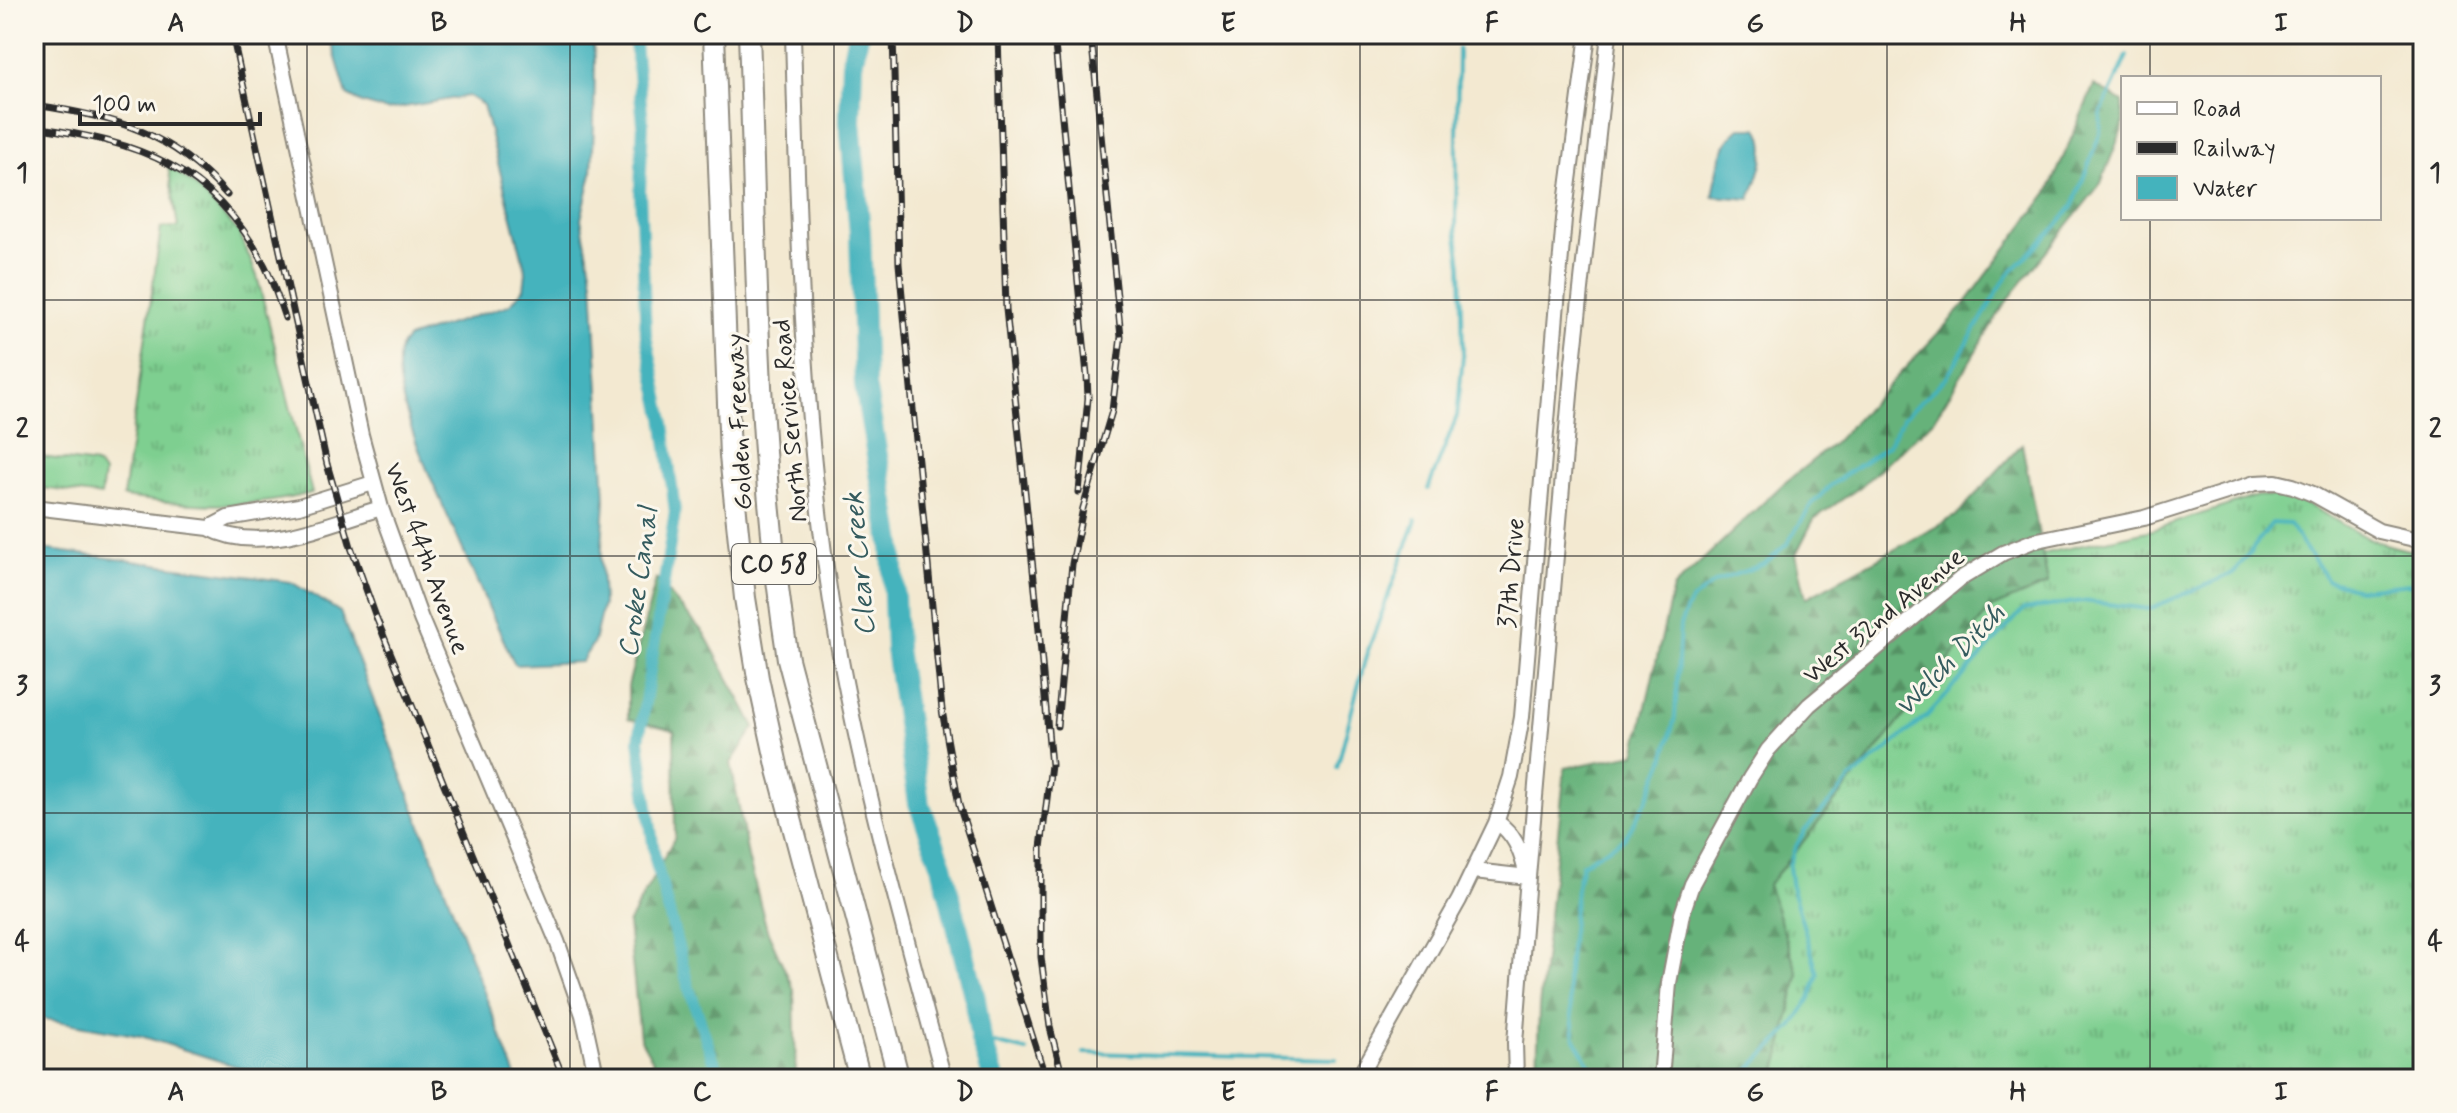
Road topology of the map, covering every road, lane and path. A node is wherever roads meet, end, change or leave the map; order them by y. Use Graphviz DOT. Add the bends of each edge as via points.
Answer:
graph roads {
  1 [pos="275,34"];
  2 [pos="713,34"];
  3 [pos="749,34"];
  4 [pos="793,34"];
  5 [pos="1588,34"];
  6 [pos="1609,34"];
  7 [pos="373,483"];
  8 [pos="34,507"];
  9 [pos="381,508"];
  10 [pos="209,528"];
  11 [pos="2423,541"];
  12 [pos="1497,822"];
  13 [pos="1474,871"];
  14 [pos="1528,877"];
  15 [pos="597,1079"];
  16 [pos="860,1079"];
  17 [pos="899,1079"];
  18 [pos="944,1079"];
  19 [pos="1358,1079"];
  20 [pos="1516,1079"];
  21 [pos="1661,1079"];
  1 -- 7 [label="street, West 44th Avenue"];
  2 -- 16 [label="highway, Golden Freeway / CO 58" via="730,456 745,598 778,770"];
  3 -- 17 [label="highway, Golden Freeway / CO 58" via="764,456 778,598 788,659"];
  4 -- 18 [label="street, North Service Road" via="807,370 831,601 860,749"];
  5 -- 12 [label="street, 37th Drive" via="1564,219 1522,717"];
  6 -- 14 [label="street" via="1572,372"];
  7 -- 9 [label="street, West 44th Avenue"];
  7 -- 10 [label="street" via="299,506 228,518"];
  8 -- 10 [label="street"];
  9 -- 10 [label="street" via="258,539 231,538"];
  9 -- 15 [label="street, West 44th Avenue" via="418,611 557,941 583,1015"];
  11 -- 21 [label="street, West 32nd Avenue" via="2379,531 2293,486 2255,483 2136,520 2033,541 1960,579 1809,705 1750,778 1692,884 1682,914 1669,983"];
  12 -- 13 [label="street, 37th Drive"];
  12 -- 14 [label="street" via="1519,847"];
  13 -- 14 [label="street"];
  13 -- 19 [label="street, 37th Drive"];
  14 -- 20 [label="street"];
}
